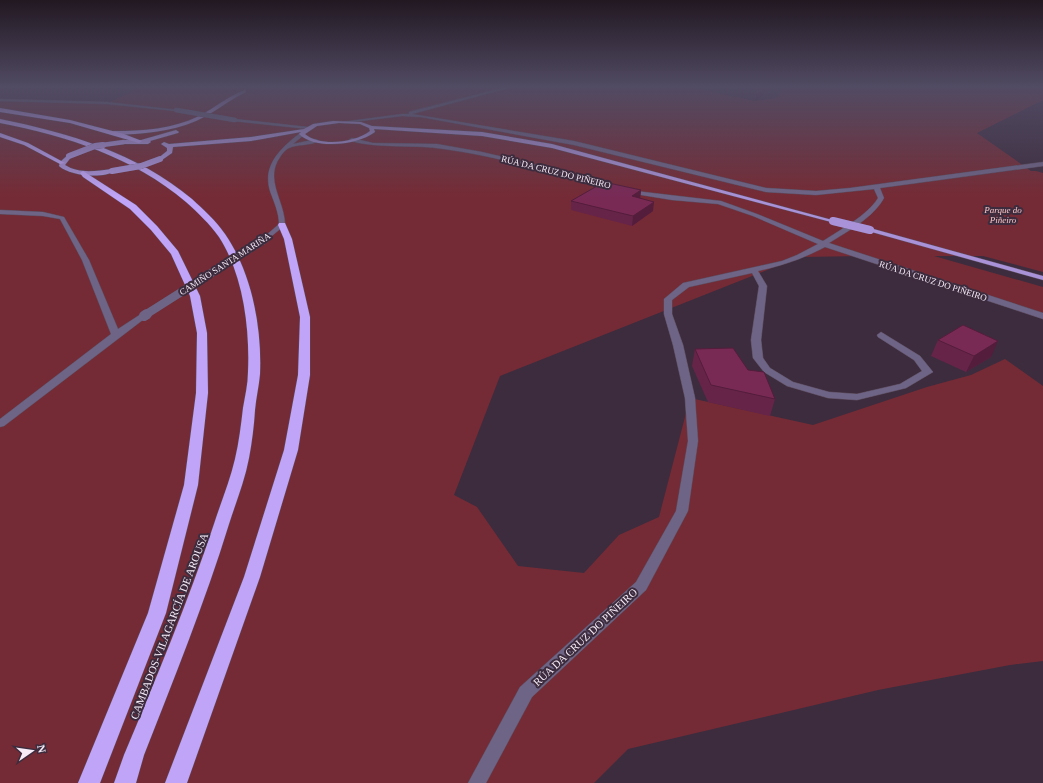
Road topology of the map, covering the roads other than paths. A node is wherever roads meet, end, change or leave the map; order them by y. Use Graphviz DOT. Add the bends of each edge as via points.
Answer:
graph roads {
  1 [pos="11,124"];
  2 [pos="76,124"];
  3 [pos="185,124"];
  4 [pos="195,124"];
  5 [pos="252,124"];
  6 [pos="329,124"];
  7 [pos="354,124"];
  8 [pos="463,124"];
  9 [pos="370,126"];
  10 [pos="187,128"];
  11 [pos="436,131"];
  12 [pos="114,133"];
  13 [pos="304,134"];
  14 [pos="0,135"];
  15 [pos="369,135"];
  16 [pos="251,139"];
  17 [pos="352,140"];
  18 [pos="141,141"];
  19 [pos="316,141"];
  20 [pos="210,143"];
  21 [pos="167,145"];
  22 [pos="286,147"];
  23 [pos="167,155"];
  24 [pos="62,163"];
  25 [pos="1043,164"];
  26 [pos="82,173"];
  27 [pos="876,186"];
  28 [pos="1,212"];
  29 [pos="282,225"];
  30 [pos="824,244"];
  31 [pos="754,270"];
  32 [pos="1043,278"];
  33 [pos="1043,316"];
  34 [pos="116,335"];
  35 [pos="881,335"];
  36 [pos="0,424"];
  37 [pos="89,783"];
  38 [pos="124,783"];
  39 [pos="176,783"];
  40 [pos="477,783"];
  1 -- 38 [label="highway, CAMBADOS-VILAGARCÍA DE AROUSA" via="106,151 163,181 184,196 221,235 241,276 248,301 254,369 244,450 210,564"];
  2 -- 12 [label="highway"];
  3 -- 12 [label="main road" via="143,132"];
  4 -- 10 [label="main road"];
  5 -- 13 [label="street, bridge"];
  6 -- 13 [label="main road"];
  7 -- 9 [label="main road"];
  8 -- 27 [label="street" via="574,143 766,190 816,193"];
  9 -- 11 [label="main road"];
  9 -- 15 [label="main road" via="373,131"];
  10 -- 18 [label="main road"];
  10 -- 21 [label="main road"];
  11 -- 15 [label="main road"];
  11 -- 32 [label="main road, bridge" via="482,134 552,146"];
  12 -- 18 [label="highway"];
  13 -- 16 [label="main road"];
  13 -- 16 [label="main road"];
  13 -- 19 [label="main road"];
  13 -- 22 [label="street, CAMIÑO SANTA MARIÑA"];
  14 -- 24 [label="highway" via="26,144"];
  15 -- 17 [label="main road"];
  16 -- 20 [label="main road"];
  17 -- 19 [label="main road"];
  17 -- 30 [label="street, RÚA DA CRUZ DO PIÑEIRO" via="378,144 438,146 509,160 646,195 718,202"];
  18 -- 21 [label="main road"];
  18 -- 24 [label="main road, bridge" via="96,146 69,156"];
  19 -- 22 [label="street"];
  20 -- 21 [label="main road"];
  20 -- 23 [label="main road"];
  21 -- 23 [label="main road" via="170,152"];
  22 -- 29 [label="street, CAMIÑO SANTA MARIÑA" via="278,156 270,182 283,217"];
  23 -- 26 [label="main road, bridge" via="141,166"];
  24 -- 26 [label="main road" via="66,169"];
  25 -- 27 [label="street"];
  26 -- 37 [label="highway" via="133,207 175,253 195,296 202,333 202,393 191,485 157,613"];
  27 -- 30 [label="street, RÚA DA CRUZ DO PIÑEIRO" via="881,198 877,205"];
  28 -- 34 [label="street" via="43,214 62,218 102,298"];
  29 -- 34 [label="street, CAMIÑO SANTA MARIÑA, bridge" via="265,239"];
  29 -- 39 [label="highway" via="288,239 305,317 304,375 291,450 252,577"];
  30 -- 31 [label="street, RÚA DA CRUZ DO PIÑEIRO" via="784,264"];
  30 -- 33 [label="street, RÚA DA CRUZ DO PIÑEIRO"];
  31 -- 35 [label="street" via="763,286 756,340 758,358 767,370 790,384 828,395 858,397 903,386 928,372 917,358"];
  31 -- 40 [label="street, RÚA DA CRUZ DO PIÑEIRO" via="686,285 668,300 668,314 690,398 693,441 682,511 641,586 526,692"];
  34 -- 36 [label="street, CAMIÑO SANTA MARIÑA"];
}
